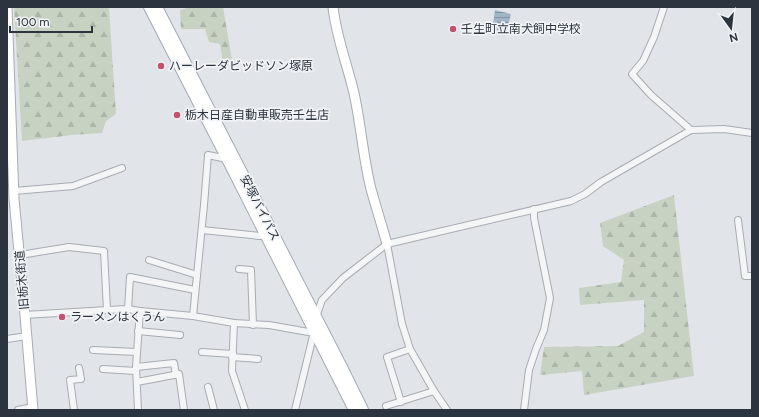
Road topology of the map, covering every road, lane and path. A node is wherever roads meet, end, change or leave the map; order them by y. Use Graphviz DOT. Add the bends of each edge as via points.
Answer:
graph roads {
  1 [pos="7,7"];
  2 [pos="149,7"];
  3 [pos="157,7"];
  4 [pos="333,7"];
  5 [pos="664,7"];
  6 [pos="8,80"];
  7 [pos="691,130"];
  8 [pos="752,133"];
  9 [pos="227,159"];
  10 [pos="122,168"];
  11 [pos="12,197"];
  12 [pos="534,209"];
  13 [pos="738,220"];
  14 [pos="202,230"];
  15 [pos="260,236"];
  16 [pos="387,244"];
  17 [pos="20,255"];
  18 [pos="149,260"];
  19 [pos="239,268"];
  20 [pos="197,275"];
  21 [pos="752,276"];
  22 [pos="195,290"];
  23 [pos="128,309"];
  24 [pos="107,310"];
  25 [pos="140,312"];
  26 [pos="25,315"];
  27 [pos="193,316"];
  28 [pos="316,316"];
  29 [pos="234,323"];
  30 [pos="253,325"];
  31 [pos="138,331"];
  32 [pos="314,332"];
  33 [pos="180,335"];
  34 [pos="27,336"];
  35 [pos="7,339"];
  36 [pos="410,349"];
  37 [pos="94,350"];
  38 [pos="137,352"];
  39 [pos="202,352"];
  40 [pos="232,356"];
  41 [pos="258,359"];
  42 [pos="79,368"];
  43 [pos="103,369"];
  44 [pos="136,369"];
  45 [pos="176,375"];
  46 [pos="136,382"];
  47 [pos="208,387"];
  48 [pos="434,391"];
  49 [pos="401,402"];
  50 [pos="386,406"];
  51 [pos="33,409"];
  52 [pos="18,410"];
  53 [pos="74,410"];
  54 [pos="138,410"];
  55 [pos="184,410"];
  56 [pos="214,410"];
  57 [pos="245,410"];
  58 [pos="295,410"];
  59 [pos="354,410"];
  60 [pos="363,410"];
  61 [pos="447,410"];
  62 [pos="524,410"];
  1 -- 6 [label="street, 旧栃木街道"];
  2 -- 9 [label="main road, 安塚バイパス"];
  3 -- 28 [label="main road, 安塚バイパス"];
  4 -- 16 [label="street" via="358,111 371,188"];
  5 -- 7 [label="street" via="643,61 632,74 651,95"];
  6 -- 11 [label="street, 旧栃木街道"];
  7 -- 8 [label="street" via="724,129"];
  7 -- 12 [label="street" via="601,182 585,194"];
  9 -- 14 [label="street" via="208,155"];
  9 -- 32 [label="main road, 安塚バイパス"];
  10 -- 11 [label="street" via="73,186"];
  11 -- 17 [label="street, 旧栃木街道"];
  12 -- 16 [label="street"];
  12 -- 62 [label="street" via="550,298 544,330 529,370"];
  13 -- 21 [label="street" via="745,276"];
  14 -- 15 [label="street"];
  14 -- 20 [label="street"];
  16 -- 28 [label="street" via="343,278 322,300"];
  16 -- 36 [label="street" via="402,324"];
  17 -- 24 [label="street" via="69,247 104,251"];
  17 -- 26 [label="street, 旧栃木街道"];
  18 -- 20 [label="street"];
  19 -- 30 [label="street" via="251,270"];
  20 -- 22 [label="street"];
  22 -- 23 [label="street" via="130,277"];
  22 -- 27 [label="street"];
  23 -- 24 [label="street"];
  23 -- 25 [label="street"];
  24 -- 26 [label="street"];
  25 -- 27 [label="street"];
  25 -- 31 [label="street"];
  26 -- 34 [label="street, 旧栃木街道"];
  27 -- 29 [label="street"];
  28 -- 32 [label="street"];
  28 -- 60 [label="main road, 安塚バイパス"];
  29 -- 30 [label="street"];
  29 -- 40 [label="street"];
  30 -- 32 [label="street"];
  31 -- 33 [label="street"];
  31 -- 38 [label="street"];
  32 -- 58 [label="street"];
  32 -- 59 [label="main road, 安塚バイパス"];
  34 -- 35 [label="street"];
  34 -- 51 [label="street, 旧栃木街道"];
  36 -- 48 [label="street"];
  36 -- 49 [label="street" via="387,357"];
  37 -- 38 [label="street"];
  38 -- 44 [label="street"];
  39 -- 40 [label="street"];
  40 -- 41 [label="street"];
  40 -- 57 [label="street" via="232,371"];
  42 -- 53 [label="street" via="81,379 70,380"];
  43 -- 44 [label="street"];
  44 -- 45 [label="street" via="174,363"];
  44 -- 46 [label="street"];
  45 -- 46 [label="street"];
  45 -- 55 [label="street" via="179,374"];
  46 -- 54 [label="street"];
  47 -- 56 [label="street"];
  48 -- 49 [label="street"];
  48 -- 61 [label="street"];
  49 -- 50 [label="street"];
  51 -- 52 [label="street"];
}
